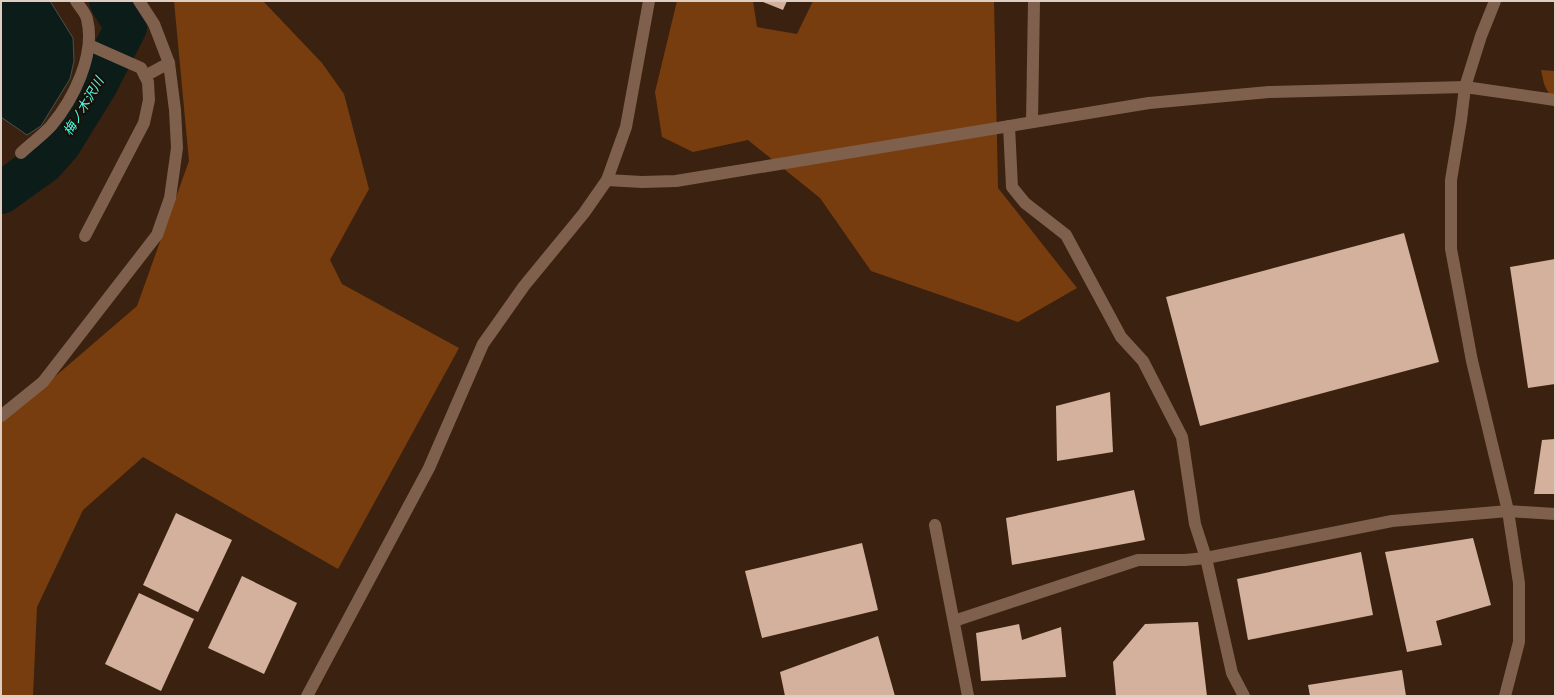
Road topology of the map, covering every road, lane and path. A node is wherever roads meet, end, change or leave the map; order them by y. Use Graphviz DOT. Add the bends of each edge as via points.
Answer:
graph roads {
  1 [pos="76,1"];
  2 [pos="139,1"];
  3 [pos="649,1"];
  4 [pos="1034,1"];
  5 [pos="1495,1"];
  6 [pos="89,45"];
  7 [pos="169,64"];
  8 [pos="145,76"];
  9 [pos="1465,88"];
  10 [pos="1555,100"];
  11 [pos="1032,122"];
  12 [pos="1009,126"];
  13 [pos="21,153"];
  14 [pos="607,180"];
  15 [pos="84,236"];
  16 [pos="1,416"];
  17 [pos="1508,511"];
  18 [pos="1555,514"];
  19 [pos="935,525"];
  20 [pos="1206,558"];
  21 [pos="954,621"];
  22 [pos="307,696"];
  23 [pos="968,696"];
  24 [pos="1244,696"];
  25 [pos="1506,696"];
  1 -- 6 [label="street" via="87,18"];
  2 -- 7 [label="street" via="154,24"];
  3 -- 14 [label="street" via="626,127"];
  4 -- 11 [label="street"];
  5 -- 9 [label="street"];
  6 -- 8 [label="street" via="141,68"];
  6 -- 13 [label="street" via="86,64 70,99 50,127"];
  7 -- 8 [label="street"];
  7 -- 16 [label="street" via="177,148 170,198 157,235 43,382"];
  8 -- 15 [label="street" via="149,100 144,123"];
  9 -- 10 [label="street"];
  9 -- 11 [label="street" via="1269,92 1149,103"];
  9 -- 17 [label="street" via="1451,180 1451,249 1472,361"];
  11 -- 12 [label="street"];
  12 -- 14 [label="street" via="676,181"];
  12 -- 20 [label="street" via="1012,187 1025,203 1066,235 1121,337 1143,361 1182,437 1195,524"];
  14 -- 22 [label="street" via="584,213 524,286 483,344 430,468"];
  17 -- 18 [label="street"];
  17 -- 20 [label="street" via="1392,521"];
  17 -- 25 [label="street" via="1519,583 1519,642"];
  19 -- 21 [label="street"];
  20 -- 21 [label="street" via="1138,560"];
  20 -- 24 [label="street" via="1232,672"];
  21 -- 23 [label="street"];
}
